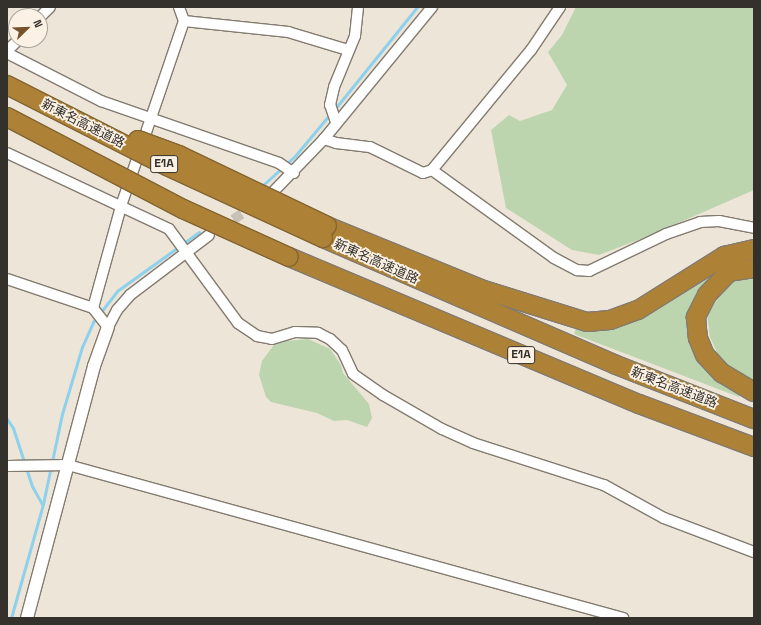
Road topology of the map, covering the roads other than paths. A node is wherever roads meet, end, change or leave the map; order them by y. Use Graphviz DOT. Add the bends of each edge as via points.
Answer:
graph roads {
  1 [pos="179,7"];
  2 [pos="358,7"];
  3 [pos="432,7"];
  4 [pos="560,7"];
  5 [pos="184,21"];
  6 [pos="348,50"];
  7 [pos="7,52"];
  8 [pos="7,85"];
  9 [pos="7,117"];
  10 [pos="151,120"];
  11 [pos="336,122"];
  12 [pos="324,139"];
  13 [pos="7,153"];
  14 [pos="432,170"];
  15 [pos="294,173"];
  16 [pos="272,193"];
  17 [pos="121,206"];
  18 [pos="754,228"];
  19 [pos="325,232"];
  20 [pos="209,235"];
  21 [pos="754,249"];
  22 [pos="187,252"];
  23 [pos="754,268"];
  24 [pos="7,279"];
  25 [pos="93,308"];
  26 [pos="108,327"];
  27 [pos="754,392"];
  28 [pos="754,419"];
  29 [pos="754,447"];
  30 [pos="68,465"];
  31 [pos="9,466"];
  32 [pos="754,552"];
  33 [pos="27,618"];
  34 [pos="623,618"];
  1 -- 5 [label="street"];
  2 -- 6 [label="street" via="355,36"];
  3 -- 11 [label="street"];
  4 -- 14 [label="street" via="531,50"];
  5 -- 6 [label="street" via="288,32"];
  5 -- 10 [label="street"];
  6 -- 11 [label="street" via="330,105"];
  7 -- 10 [label="street" via="101,101"];
  8 -- 19 [label="highway, 新東名高速道路 / E1A, bridge"];
  9 -- 29 [label="highway, 新東名高速道路 / E1A, bridge" via="183,209 289,257 639,404"];
  10 -- 15 [label="street" via="280,163"];
  10 -- 17 [label="street"];
  11 -- 12 [label="street"];
  12 -- 14 [label="street" via="370,147 423,173"];
  12 -- 15 [label="street"];
  13 -- 17 [label="street"];
  14 -- 18 [label="street" via="568,268 577,270 589,271 666,234 700,222 719,221"];
  15 -- 16 [label="street"];
  17 -- 22 [label="street" via="169,228"];
  17 -- 25 [label="street"];
  19 -- 21 [label="highway" via="481,289 587,322 610,320 638,310 724,256"];
  19 -- 28 [label="highway, 新東名高速道路 / E1A" via="616,365"];
  20 -- 22 [label="street"];
  22 -- 26 [label="street" via="130,295 117,310"];
  22 -- 32 [label="street" via="238,323 257,336 272,339 294,332 318,333 330,339 342,350 354,374 383,395 442,429 473,443 604,485 664,518"];
  23 -- 27 [label="highway" via="729,272 707,296 696,317 698,338 706,354 722,373"];
  24 -- 25 [label="street"];
  25 -- 26 [label="street"];
  26 -- 30 [label="street" via="94,366"];
  30 -- 31 [label="street"];
  30 -- 33 [label="street"];
  30 -- 34 [label="street"];
}
